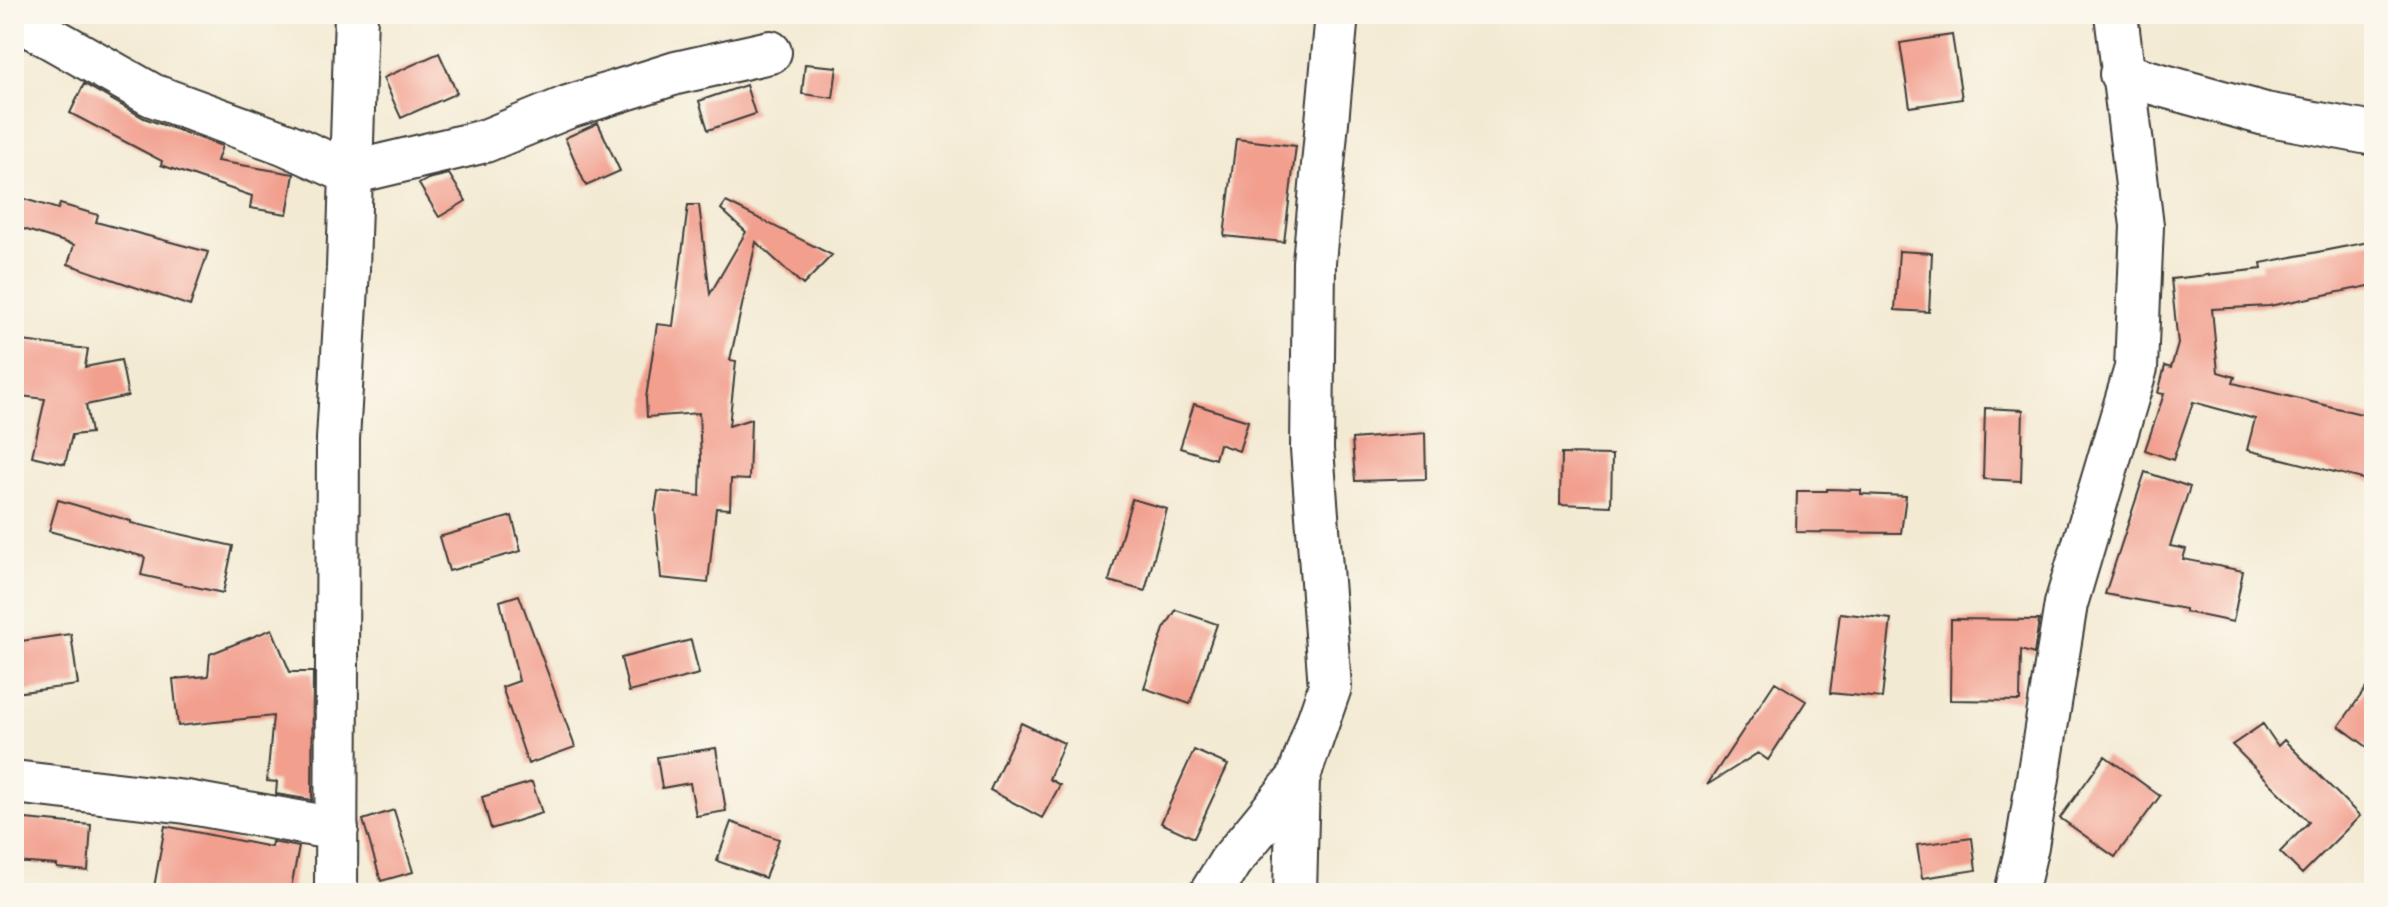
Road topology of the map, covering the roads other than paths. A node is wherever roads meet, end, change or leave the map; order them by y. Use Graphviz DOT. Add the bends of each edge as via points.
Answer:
graph roads {
  1 [pos="356,14"];
  2 [pos="1337,14"];
  3 [pos="2116,14"];
  4 [pos="14,17"];
  5 [pos="770,52"];
  6 [pos="2121,74"];
  7 [pos="2374,134"];
  8 [pos="350,173"];
  9 [pos="1298,779"];
  10 [pos="14,782"];
  11 [pos="337,829"];
  12 [pos="336,893"];
  13 [pos="1211,893"];
  14 [pos="1295,893"];
  15 [pos="2016,893"];
  1 -- 8 [label="street"];
  2 -- 9 [label="street" via="1314,262 1312,449 1330,687"];
  3 -- 6 [label="street"];
  4 -- 8 [label="street" via="152,95"];
  5 -- 8 [label="street" via="676,73 568,107 485,141"];
  6 -- 7 [label="street" via="2265,114"];
  6 -- 15 [label="street" via="2142,226 2136,368 2066,604"];
  8 -- 11 [label="street" via="338,439"];
  9 -- 13 [label="street"];
  9 -- 14 [label="street"];
  10 -- 11 [label="street" via="186,802"];
  11 -- 12 [label="street"];
}
